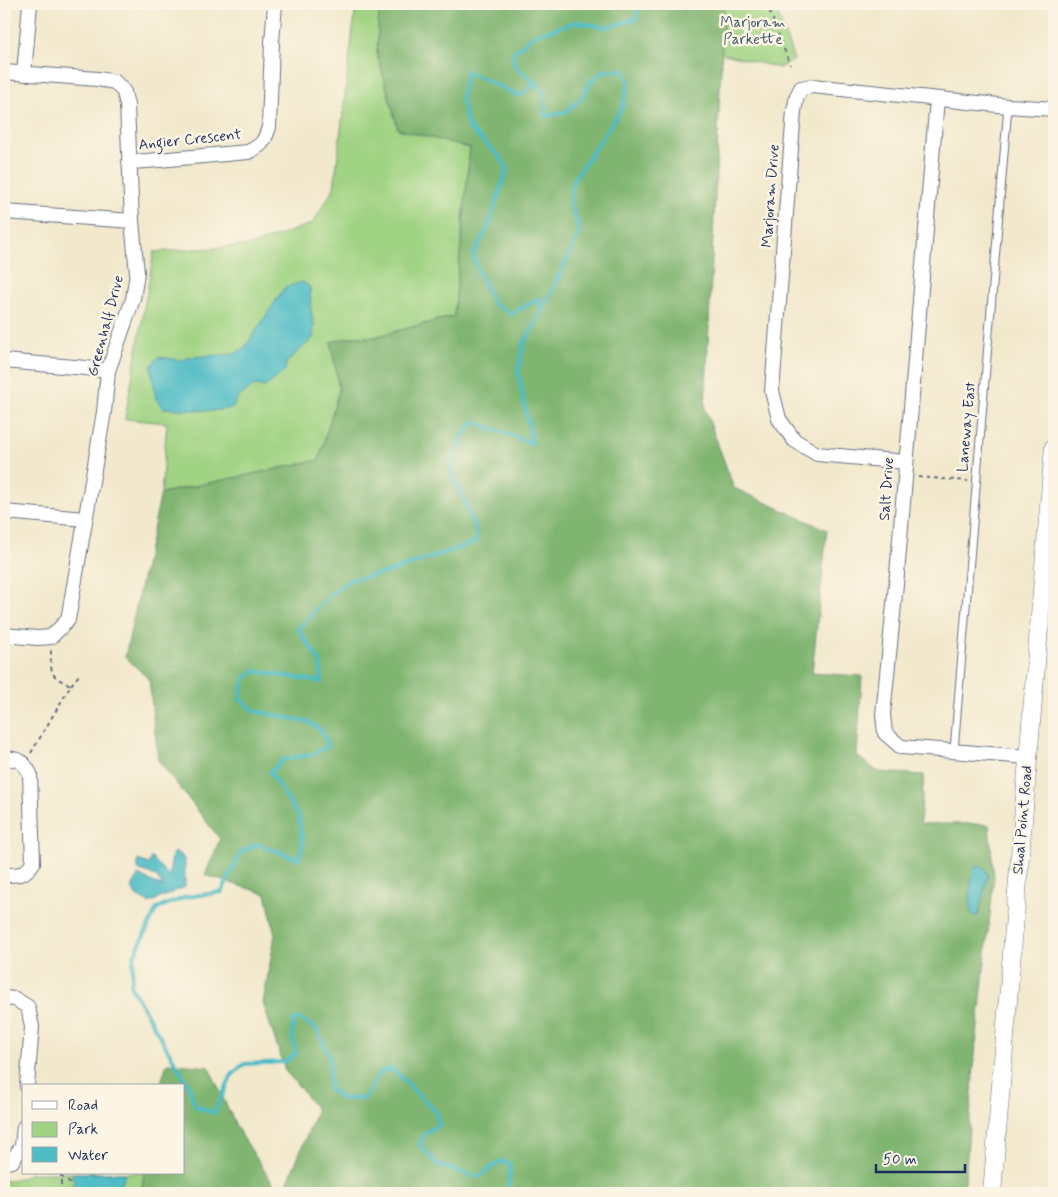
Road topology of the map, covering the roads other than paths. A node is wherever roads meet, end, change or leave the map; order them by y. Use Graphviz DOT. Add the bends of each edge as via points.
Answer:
graph roads {
  1 [pos="30,4"];
  2 [pos="274,4"];
  3 [pos="4,72"];
  4 [pos="24,74"];
  5 [pos="936,99"];
  6 [pos="1008,106"];
  7 [pos="1054,109"];
  8 [pos="129,162"];
  9 [pos="4,212"];
  10 [pos="132,221"];
  11 [pos="4,361"];
  12 [pos="108,371"];
  13 [pos="1054,447"];
  14 [pos="906,462"];
  15 [pos="4,512"];
  16 [pos="85,519"];
  17 [pos="4,635"];
  18 [pos="954,750"];
  19 [pos="1028,757"];
  20 [pos="4,758"];
  21 [pos="4,875"];
  22 [pos="4,998"];
  23 [pos="27,1084"];
  24 [pos="22,1146"];
  25 [pos="4,1162"];
  26 [pos="992,1193"];
  1 -- 4 [label="street"];
  2 -- 8 [label="street, Angier Crescent" via="269,127 259,146 248,152"];
  3 -- 4 [label="street, Greenhalf Drive"];
  4 -- 8 [label="street, Greenhalf Drive" via="115,82 124,92 127,105"];
  5 -- 6 [label="street, Marjoram Drive"];
  5 -- 14 [label="street, Salt Drive"];
  5 -- 14 [label="street, Marjoram Drive" via="812,86 802,88 794,111 772,391 779,419 794,440 817,454"];
  6 -- 7 [label="street, Marjoram Drive"];
  6 -- 18 [label="lane, Laneway East"];
  8 -- 10 [label="street, Greenhalf Drive"];
  9 -- 10 [label="street"];
  10 -- 12 [label="street, Greenhalf Drive" via="137,273 132,299"];
  11 -- 12 [label="street"];
  12 -- 16 [label="street, Greenhalf Drive"];
  13 -- 19 [label="street, Shoal Point Road"];
  14 -- 18 [label="street, Salt Drive" via="883,715 885,733 901,747"];
  15 -- 16 [label="street"];
  16 -- 17 [label="street, Greenhalf Drive" via="68,620 51,637"];
  18 -- 19 [label="street, Salt Drive"];
  19 -- 26 [label="street, Shoal Point Road"];
  20 -- 21 [label="street" via="14,758 25,764 30,774 33,863 20,875"];
  22 -- 23 [label="street" via="14,999 28,1007 32,1027"];
  24 -- 25 [label="street" via="12,1161"];
}
